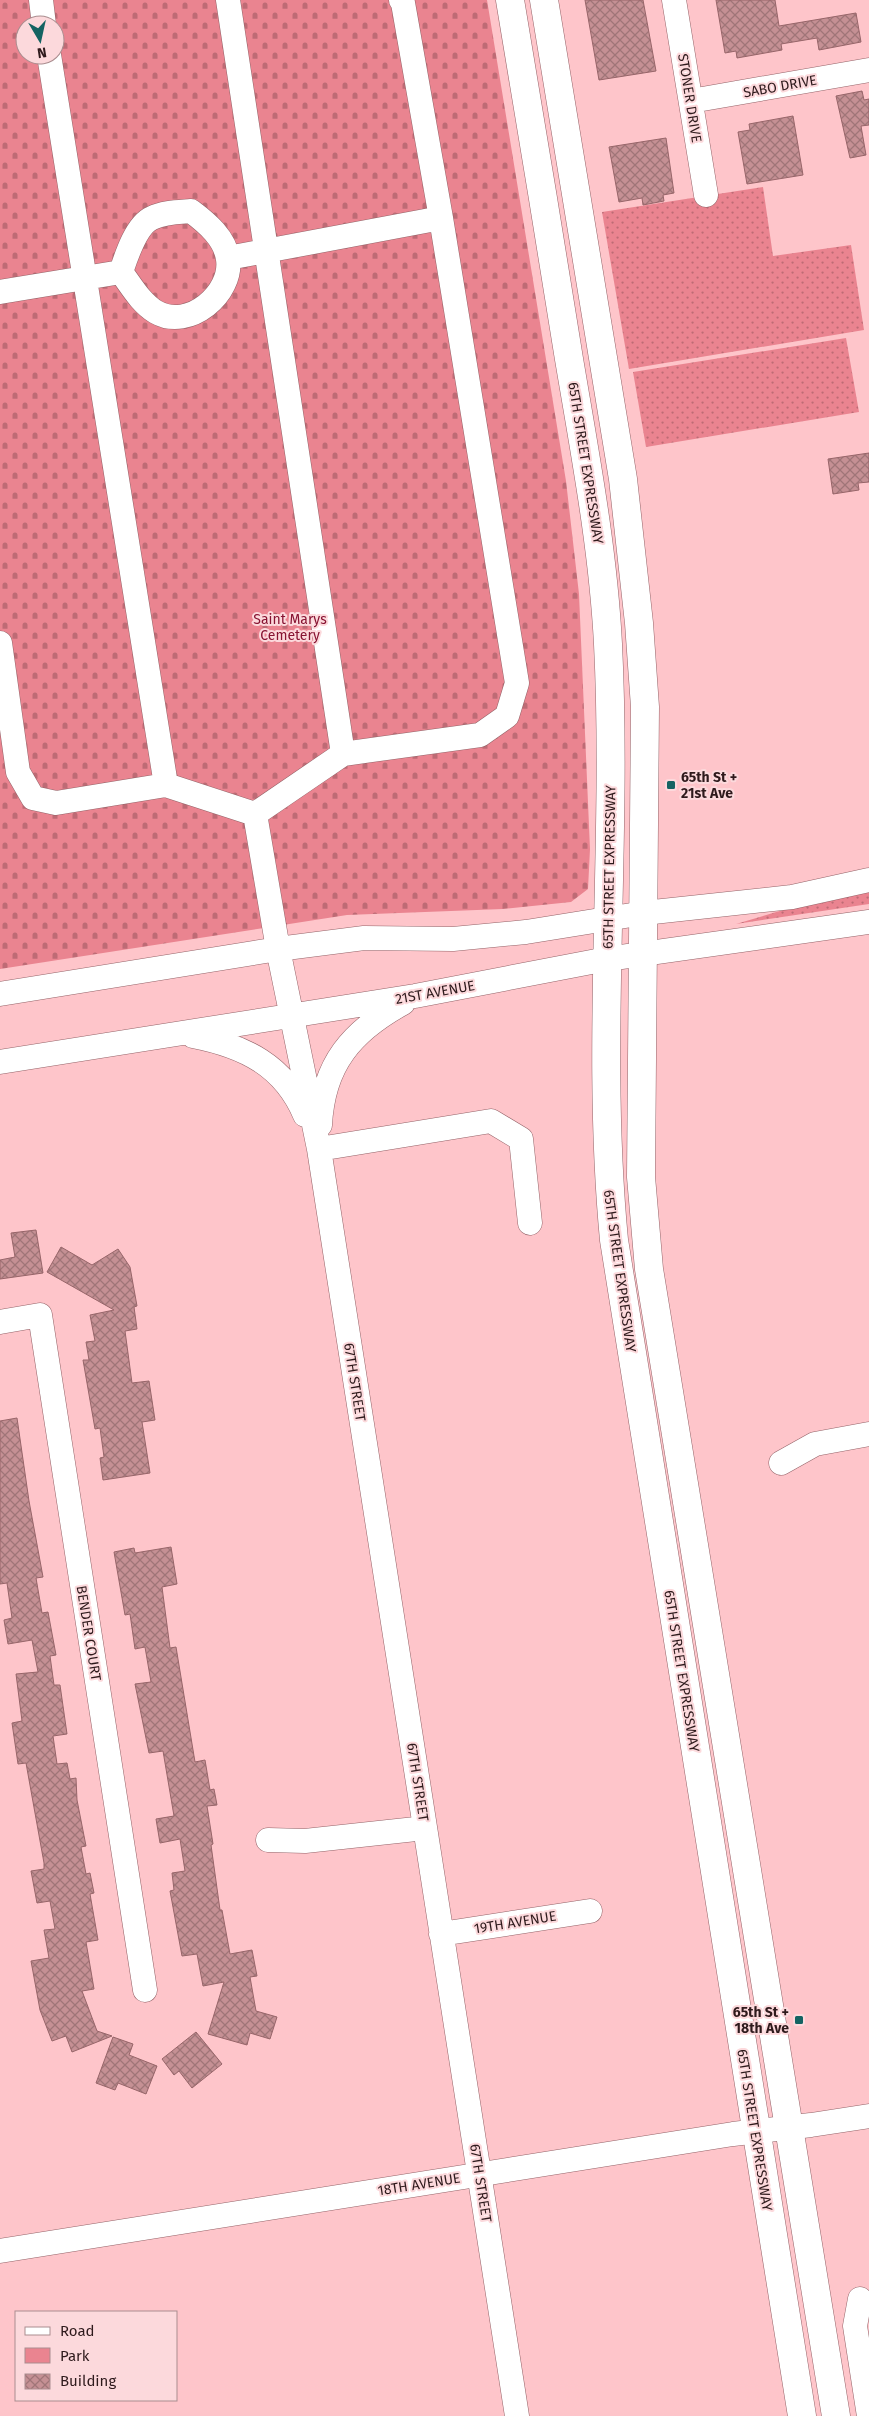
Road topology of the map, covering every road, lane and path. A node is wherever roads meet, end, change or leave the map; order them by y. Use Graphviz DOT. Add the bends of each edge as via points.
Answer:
graph roads {
  1 [pos="40,0"];
  2 [pos="228,0"];
  3 [pos="510,0"];
  4 [pos="544,0"];
  5 [pos="674,0"];
  6 [pos="402,1"];
  7 [pos="42,15"];
  8 [pos="51,65"];
  9 [pos="869,70"];
  10 [pos="691,101"];
  11 [pos="706,195"];
  12 [pos="441,218"];
  13 [pos="266,250"];
  14 [pos="228,258"];
  15 [pos="122,272"];
  16 [pos="85,278"];
  17 [pos="0,292"];
  18 [pos="0,643"];
  19 [pos="343,754"];
  20 [pos="166,785"];
  21 [pos="255,814"];
  22 [pos="869,880"];
  23 [pos="644,913"];
  24 [pos="608,920"];
  25 [pos="869,922"];
  26 [pos="278,949"];
  27 [pos="643,954"];
  28 [pos="607,959"];
  29 [pos="0,994"];
  30 [pos="415,996"];
  31 [pos="291,1016"];
  32 [pos="180,1033"];
  33 [pos="0,1062"];
  34 [pos="319,1149"];
  35 [pos="530,1223"];
  36 [pos="0,1322"];
  37 [pos="869,1434"];
  38 [pos="781,1463"];
  39 [pos="425,1828"];
  40 [pos="268,1840"];
  41 [pos="590,1911"];
  42 [pos="442,1934"];
  43 [pos="145,1990"];
  44 [pos="869,2116"];
  45 [pos="789,2127"];
  46 [pos="755,2131"];
  47 [pos="479,2174"];
  48 [pos="0,2251"];
  49 [pos="860,2299"];
  50 [pos="517,2416"];
  51 [pos="802,2416"];
  52 [pos="836,2416"];
  53 [pos="869,2416"];
  1 -- 7 [label="street"];
  2 -- 13 [label="street"];
  3 -- 24 [label="main road, 65TH STREET EXPRESSWAY" via="598,527 608,641 612,745"];
  4 -- 23 [label="main road, 65TH STREET EXPRESSWAY" via="632,541 645,707"];
  5 -- 10 [label="street, STONER DRIVE"];
  6 -- 12 [label="street"];
  8 -- 16 [label="street"];
  9 -- 10 [label="street, SABO DRIVE"];
  10 -- 11 [label="street, STONER DRIVE"];
  12 -- 13 [label="street"];
  12 -- 19 [label="street" via="517,682 507,716 480,735"];
  13 -- 14 [label="street"];
  13 -- 19 [label="street"];
  14 -- 15 [label="street" via="227,277 217,295 201,310 185,317 157,313 143,303"];
  14 -- 15 [label="street" via="208,223 191,211 169,213 150,218 136,235"];
  15 -- 16 [label="street"];
  16 -- 17 [label="street"];
  16 -- 20 [label="street"];
  18 -- 20 [label="street" via="18,772 33,798 56,802"];
  19 -- 21 [label="street"];
  20 -- 21 [label="street"];
  21 -- 26 [label="street, 67TH STREET"];
  22 -- 23 [label="street" via="792,897"];
  23 -- 24 [label="street"];
  23 -- 27 [label="main road, 65TH STREET EXPRESSWAY"];
  24 -- 26 [label="street" via="453,939 364,938"];
  24 -- 28 [label="main road, 65TH STREET EXPRESSWAY"];
  25 -- 27 [label="street, 21ST AVENUE"];
  26 -- 29 [label="street"];
  26 -- 31 [label="street, 67TH STREET"];
  27 -- 28 [label="street, 21ST AVENUE"];
  27 -- 45 [label="main road, 65TH STREET EXPRESSWAY" via="641,1177 649,1268"];
  28 -- 30 [label="street, 21ST AVENUE"];
  28 -- 46 [label="main road, 65TH STREET EXPRESSWAY" via="608,1181 614,1240"];
  30 -- 31 [label="street, 21ST AVENUE"];
  30 -- 34 [label="street, 67TH STREET" via="367,1025 338,1058 327,1082 321,1108"];
  31 -- 32 [label="street, 21ST AVENUE"];
  31 -- 34 [label="street, 67TH STREET"];
  32 -- 33 [label="street, 21ST AVENUE"];
  32 -- 34 [label="street, 67TH STREET" via="218,1040 238,1048 275,1072 301,1106"];
  34 -- 35 [label="street" via="491,1121 521,1139"];
  34 -- 39 [label="street, 67TH STREET"];
  36 -- 43 [label="street, BENDER COURT" via="40,1315"];
  37 -- 38 [label="street" via="815,1444"];
  39 -- 40 [label="street" via="305,1841"];
  39 -- 42 [label="street, 67TH STREET"];
  41 -- 42 [label="street, 19TH AVENUE"];
  42 -- 47 [label="street, 67TH STREET"];
  44 -- 45 [label="street, 18TH AVENUE"];
  45 -- 46 [label="street, 18TH AVENUE"];
  45 -- 52 [label="main road, 65TH STREET EXPRESSWAY"];
  46 -- 47 [label="street, 18TH AVENUE"];
  46 -- 51 [label="main road, 65TH STREET EXPRESSWAY"];
  47 -- 48 [label="street, 18TH AVENUE"];
  47 -- 50 [label="street, 67TH STREET"];
  49 -- 53 [label="street" via="855,2326"];
}
